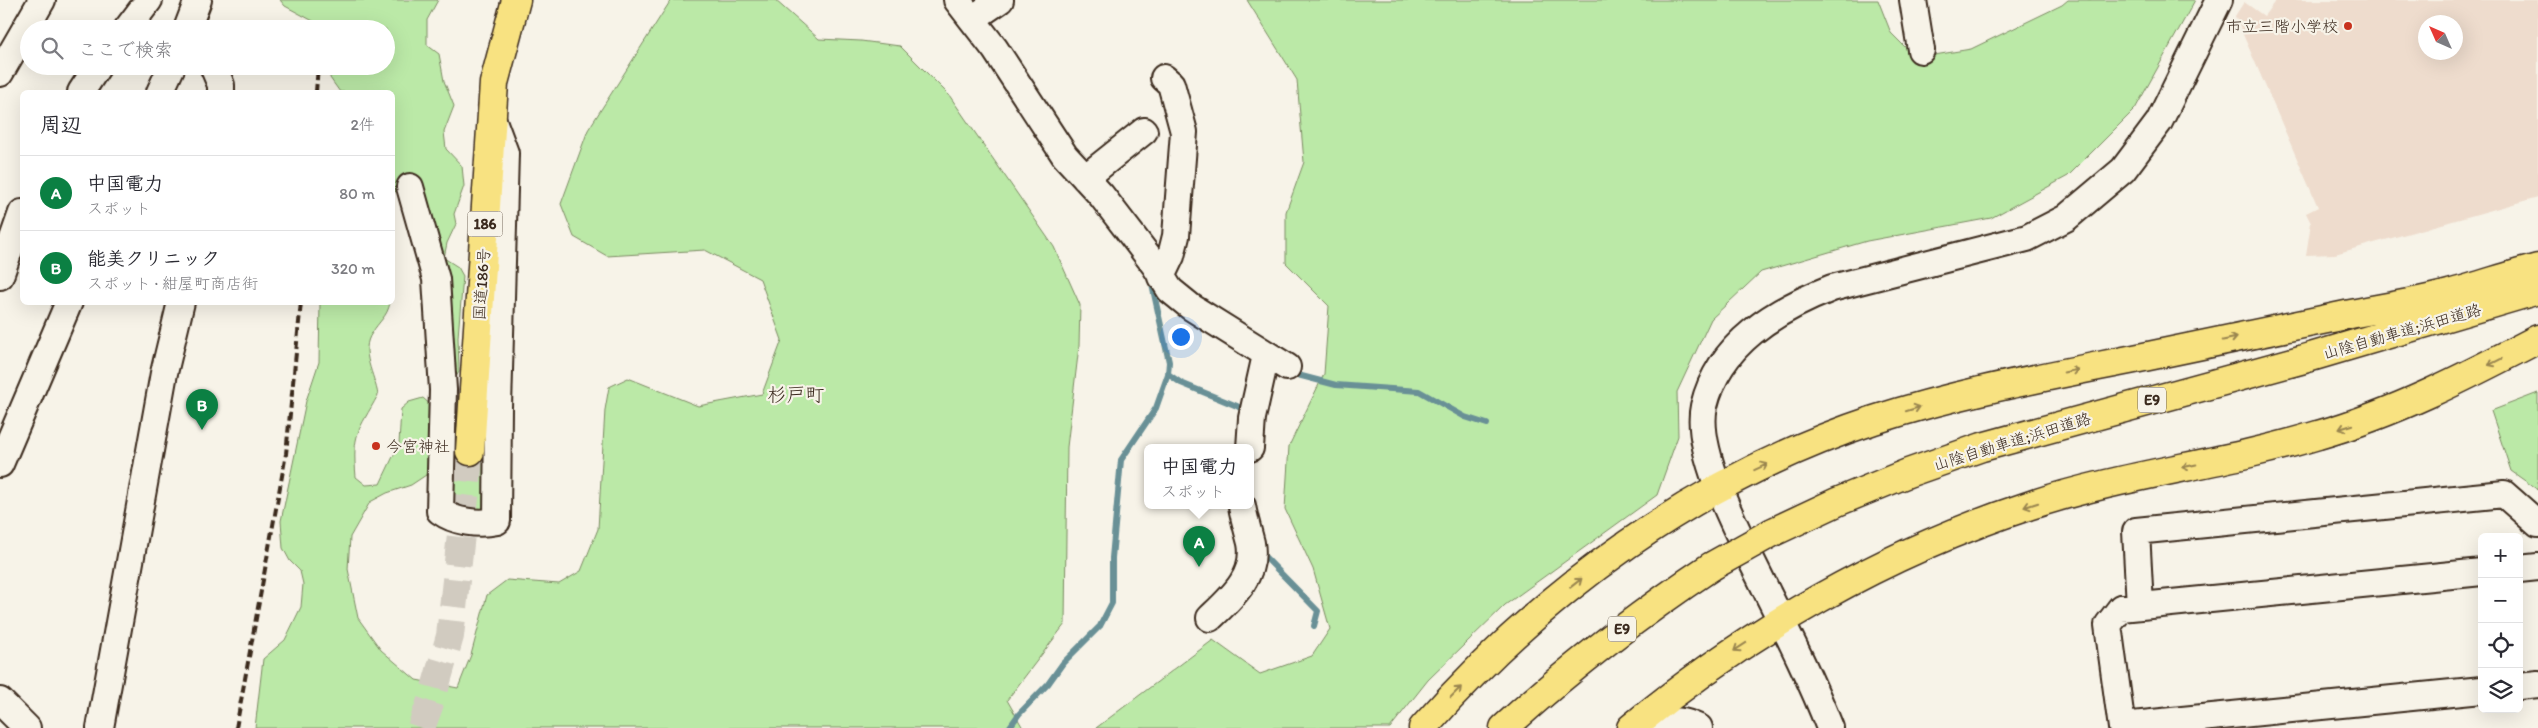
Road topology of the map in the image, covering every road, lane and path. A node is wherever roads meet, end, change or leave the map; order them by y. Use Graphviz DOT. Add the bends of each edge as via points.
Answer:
graph roads {
  1 [pos="42,0"];
  2 [pos="149,0"];
  3 [pos="516,0"];
  4 [pos="1000,0"];
  5 [pos="1913,0"];
  6 [pos="2220,0"];
  7 [pos="965,9"];
  8 [pos="30,20"];
  9 [pos="134,20"];
  10 [pos="20,38"];
  11 [pos="1921,50"];
  12 [pos="0,73"];
  13 [pos="92,75"];
  14 [pos="168,75"];
  15 [pos="217,75"];
  16 [pos="1164,78"];
  17 [pos="82,90"];
  18 [pos="161,90"];
  19 [pos="221,90"];
  20 [pos="492,118"];
  21 [pos="1144,131"];
  22 [pos="1085,178"];
  23 [pos="410,187"];
  24 [pos="20,220"];
  25 [pos="2538,268"];
  26 [pos="0,276"];
  27 [pos="1161,277"];
  28 [pos="2538,290"];
  29 [pos="68,305"];
  30 [pos="180,305"];
  31 [pos="2538,339"];
  32 [pos="1250,444"];
  33 [pos="470,451"];
  34 [pos="0,464"];
  35 [pos="1717,488"];
  36 [pos="1243,509"];
  37 [pos="2538,524"];
  38 [pos="2538,567"];
  39 [pos="2523,569"];
  40 [pos="2478,572"];
  41 [pos="2140,606"];
  42 [pos="1210,618"];
  43 [pos="1781,620"];
  44 [pos="2538,684"];
  45 [pos="2523,686"];
  46 [pos="2478,690"];
  47 [pos="1536,699"];
  48 [pos="0,701"];
  49 [pos="2122,727"];
  50 [pos="27,728"];
  51 [pos="100,728"];
  52 [pos="1423,728"];
  53 [pos="1504,728"];
  54 [pos="1510,728"];
  55 [pos="1631,728"];
  56 [pos="1662,728"];
  57 [pos="1699,728"];
  58 [pos="1830,728"];
  1 -- 8 [label="street"];
  2 -- 9 [label="street"];
  3 -- 20 [label="highway, 国道186号 / 186" via="497,66"];
  4 -- 7 [label="street"];
  5 -- 11 [label="street"];
  6 -- 35 [label="street" via="2158,122 2123,170 2066,218 2027,238 1832,288 1768,318 1737,345 1714,376 1704,408 1705,442"];
  7 -- 22 [label="street" via="1064,156"];
  10 -- 12 [label="street"];
  13 -- 17 [label="street"];
  14 -- 18 [label="street"];
  15 -- 19 [label="street"];
  16 -- 27 [label="street" via="1171,84 1184,132 1176,236 1172,256"];
  20 -- 23 [label="street" via="506,153 497,521 451,519 440,511 443,390 436,279"];
  20 -- 33 [label="highway, 国道186号 / 186"];
  21 -- 22 [label="street"];
  22 -- 27 [label="street"];
  24 -- 26 [label="street"];
  35 -- 25 [label="highway, one-way" via="1804,446 1939,401 2016,382 2449,294"];
  27 -- 32 [label="street" via="1170,290 1191,307 1276,361 1252,418"];
  28 -- 47 [label="highway, 山陰自動車道;浜田道路 / E9, bridge" via="2304,359 1982,447 1846,498 1773,532 1712,566 1618,632"];
  29 -- 34 [label="street"];
  30 -- 51 [label="street" via="164,373"];
  31 -- 43 [label="highway, one-way" via="2458,380 2365,421 2266,448 2093,486 1983,522 1882,566"];
  35 -- 43 [label="street"];
  52 -- 35 [label="highway, one-way" via="1500,647 1555,599 1616,552"];
  36 -- 42 [label="street" via="1251,561 1238,591"];
  37 -- 41 [label="street" via="2504,494 2136,531"];
  38 -- 39 [label="street"];
  40 -- 41 [label="street"];
  41 -- 49 [label="street" via="2121,608 2108,624"];
  43 -- 55 [label="highway, one-way" via="1672,694"];
  43 -- 58 [label="street"];
  44 -- 45 [label="street"];
  46 -- 49 [label="street"];
  47 -- 53 [label="highway, 山陰自動車道;浜田道路 / E9"];
  47 -- 54 [label="highway, 山陰自動車道;浜田道路 / E9"];
  48 -- 50 [label="street"];
  56 -- 57 [label="street" via="1682,721"];
}
